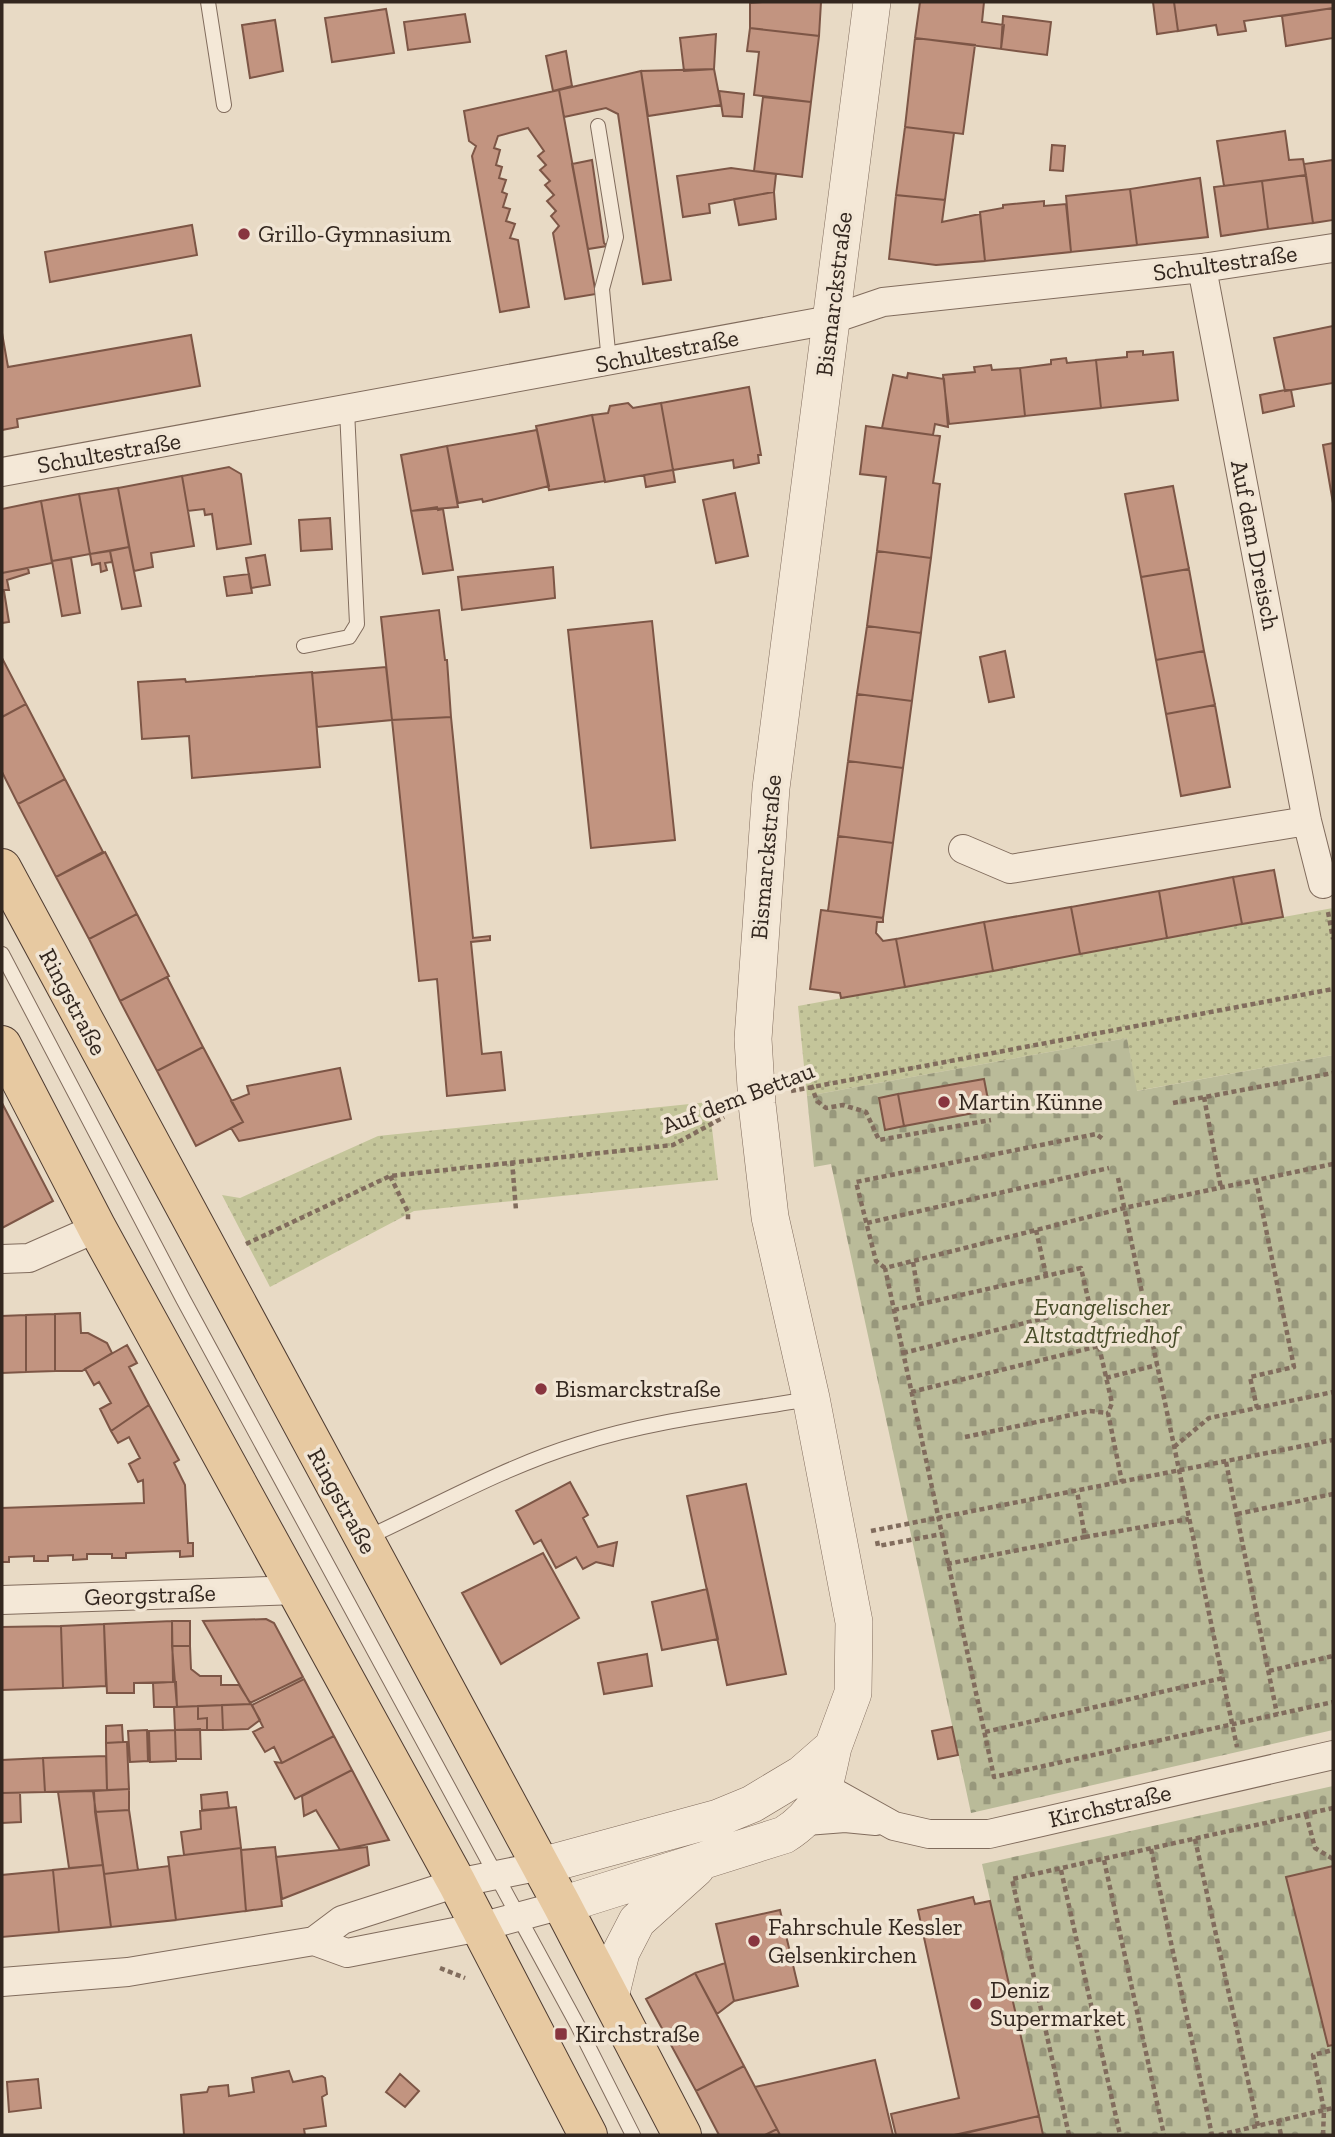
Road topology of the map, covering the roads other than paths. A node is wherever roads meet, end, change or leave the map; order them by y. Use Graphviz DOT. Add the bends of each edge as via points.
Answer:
graph roads {
  1 [pos="208,2"];
  2 [pos="872,2"];
  3 [pos="224,105"];
  4 [pos="598,126"];
  5 [pos="1333,248"];
  6 [pos="1202,268"];
  7 [pos="830,320"];
  8 [pos="609,362"];
  9 [pos="347,410"];
  10 [pos="2,472"];
  11 [pos="304,646"];
  12 [pos="1307,821"];
  13 [pos="963,849"];
  14 [pos="2,868"];
  15 [pos="1323,884"];
  16 [pos="2,954"];
  17 [pos="2,1045"];
  18 [pos="97,1228"];
  19 [pos="2,1259"];
  20 [pos="811,1398"];
  21 [pos="363,1539"];
  22 [pos="299,1590"];
  23 [pos="2,1600"];
  24 [pos="1333,1755"];
  25 [pos="813,1781"];
  26 [pos="806,1821"];
  27 [pos="886,1822"];
  28 [pos="702,1863"];
  29 [pos="541,1866"];
  30 [pos="494,1874"];
  31 [pos="457,1883"];
  32 [pos="562,1905"];
  33 [pos="517,1917"];
  34 [pos="480,1927"];
  35 [pos="314,1941"];
  36 [pos="2,1982"];
  37 [pos="610,1997"];
  38 [pos="588,2135"];
  39 [pos="633,2135"];
  40 [pos="682,2135"];
  1 -- 3 [label="lane"];
  2 -- 7 [label="street, Bismarckstraße"];
  4 -- 8 [label="lane" via="616,237 602,289"];
  5 -- 6 [label="street, Schultestraße"];
  6 -- 7 [label="street, Schultestraße" via="883,302"];
  6 -- 12 [label="street, Auf dem Dreisch"];
  7 -- 8 [label="street, Schultestraße"];
  7 -- 20 [label="street, Bismarckstraße" via="771,788 755,1002 757,1104 770,1217"];
  8 -- 9 [label="street, Schultestraße"];
  9 -- 10 [label="street, Schultestraße"];
  9 -- 11 [label="lane" via="357,624 349,637"];
  12 -- 13 [label="street" via="1010,869"];
  12 -- 15 [label="street, Auf dem Dreisch"];
  14 -- 21 [label="main road, Ringstraße"];
  16 -- 30 [label="lane" via="183,1300"];
  17 -- 18 [label="main road"];
  18 -- 19 [label="street" via="29,1258"];
  18 -- 22 [label="main road"];
  20 -- 21 [label="lane" via="581,1443 507,1470"];
  20 -- 25 [label="street, Bismarckstraße" via="854,1622 853,1693 833,1747"];
  21 -- 29 [label="main road, Ringstraße"];
  22 -- 23 [label="street, Georgstraße"];
  22 -- 31 [label="main road"];
  24 -- 27 [label="street, Kirchstraße" via="989,1834 929,1834"];
  25 -- 26 [label="street"];
  25 -- 27 [label="street, Kirchstraße"];
  25 -- 29 [label="street, Kirchstraße" via="718,1818"];
  26 -- 27 [label="street, Kirchstraße"];
  26 -- 28 [label="street, Kirchstraße" via="784,1835"];
  28 -- 32 [label="street, Kirchstraße"];
  28 -- 37 [label="street, Kirchstraße" via="637,1921 621,1952"];
  29 -- 30 [label="street, Kirchstraße"];
  29 -- 32 [label="main road, Ringstraße"];
  30 -- 31 [label="street, Kirchstraße"];
  30 -- 33 [label="lane"];
  31 -- 34 [label="main road"];
  31 -- 35 [label="street, Kirchstraße" via="342,1920"];
  32 -- 33 [label="street, Kirchstraße"];
  32 -- 37 [label="main road, Ringstraße"];
  33 -- 34 [label="street, Kirchstraße"];
  33 -- 39 [label="lane"];
  34 -- 35 [label="street, Kirchstraße" via="347,1953"];
  34 -- 38 [label="main road"];
  35 -- 36 [label="street, Kirchstraße" via="128,1972"];
  37 -- 40 [label="main road, Ringstraße"];
}
